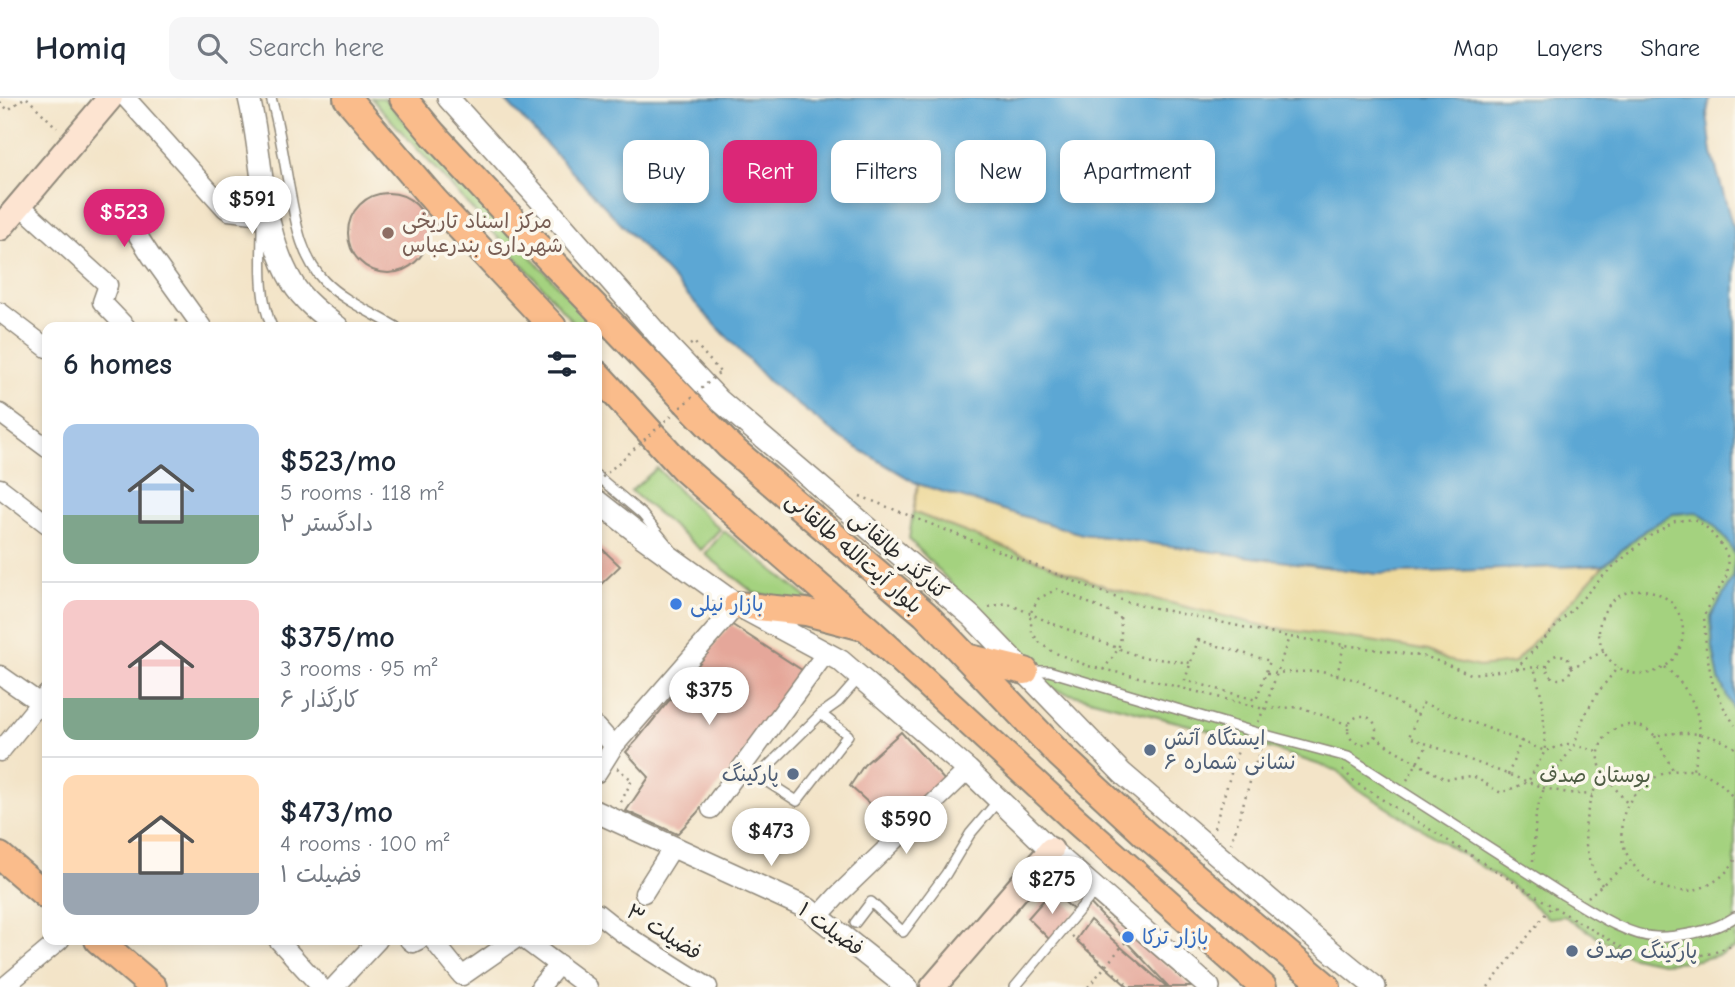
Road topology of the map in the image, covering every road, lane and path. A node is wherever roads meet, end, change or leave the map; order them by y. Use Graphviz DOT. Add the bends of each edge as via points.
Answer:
graph roads {
  1 [pos="25,98"];
  2 [pos="90,98"];
  3 [pos="110,98"];
  4 [pos="126,98"];
  5 [pos="249,98"];
  6 [pos="271,98"];
  7 [pos="347,98"];
  8 [pos="403,98"];
  9 [pos="448,98"];
  10 [pos="0,102"];
  11 [pos="62,132"];
  12 [pos="10,205"];
  13 [pos="263,207"];
  14 [pos="124,214"];
  15 [pos="0,228"];
  16 [pos="0,312"];
  17 [pos="121,322"];
  18 [pos="198,322"];
  19 [pos="270,322"];
  20 [pos="331,322"];
  21 [pos="388,322"];
  22 [pos="548,322"];
  23 [pos="694,342"];
  24 [pos="42,344"];
  25 [pos="602,379"];
  26 [pos="0,413"];
  27 [pos="42,444"];
  28 [pos="602,478"];
  29 [pos="602,480"];
  30 [pos="0,488"];
  31 [pos="857,495"];
  32 [pos="602,505"];
  33 [pos="42,520"];
  34 [pos="690,571"];
  35 [pos="737,605"];
  36 [pos="1030,614"];
  37 [pos="974,619"];
  38 [pos="869,630"];
  39 [pos="1289,637"];
  40 [pos="1344,645"];
  41 [pos="1119,649"];
  42 [pos="1604,651"];
  43 [pos="826,653"];
  44 [pos="966,656"];
  45 [pos="1270,661"];
  46 [pos="1191,663"];
  47 [pos="1280,664"];
  48 [pos="1546,666"];
  49 [pos="1534,667"];
  50 [pos="1618,667"];
  51 [pos="1665,667"];
  52 [pos="1571,668"];
  53 [pos="1516,669"];
  54 [pos="1102,670"];
  55 [pos="1025,671"];
  56 [pos="1265,673"];
  57 [pos="1277,673"];
  58 [pos="0,675"];
  59 [pos="1337,675"];
  60 [pos="860,677"];
  61 [pos="42,698"];
  62 [pos="42,700"];
  63 [pos="1264,709"];
  64 [pos="821,714"];
  65 [pos="1417,715"];
  66 [pos="1349,724"];
  67 [pos="1735,725"];
  68 [pos="1254,732"];
  69 [pos="1699,734"];
  70 [pos="1375,736"];
  71 [pos="1655,736"];
  72 [pos="1241,737"];
  73 [pos="1521,741"];
  74 [pos="1262,743"];
  75 [pos="1428,744"];
  76 [pos="1574,745"];
  77 [pos="1735,748"];
  78 [pos="1545,751"];
  79 [pos="0,752"];
  80 [pos="1599,752"];
  81 [pos="606,759"];
  82 [pos="1417,763"];
  83 [pos="1340,767"];
  84 [pos="968,770"];
  85 [pos="1673,770"];
  86 [pos="1693,771"];
  87 [pos="1603,773"];
  88 [pos="1508,775"];
  89 [pos="1528,782"];
  90 [pos="1544,788"];
  91 [pos="1401,791"];
  92 [pos="1733,794"];
  93 [pos="1592,795"];
  94 [pos="999,800"];
  95 [pos="1735,801"];
  96 [pos="1628,804"];
  97 [pos="1393,806"];
  98 [pos="711,809"];
  99 [pos="604,815"];
  100 [pos="1211,839"];
  101 [pos="673,847"];
  102 [pos="1051,850"];
  103 [pos="1228,854"];
  104 [pos="0,856"];
  105 [pos="1630,860"];
  106 [pos="1735,860"];
  107 [pos="1533,875"];
  108 [pos="1602,885"];
  109 [pos="1097,889"];
  110 [pos="42,892"];
  111 [pos="644,893"];
  112 [pos="1533,894"];
  113 [pos="1562,894"];
  114 [pos="1580,904"];
  115 [pos="1552,906"];
  116 [pos="1567,915"];
  117 [pos="602,917"];
  118 [pos="818,917"];
  119 [pos="1735,917"];
  120 [pos="855,923"];
  121 [pos="1139,926"];
  122 [pos="1064,929"];
  123 [pos="1735,944"];
  124 [pos="54,945"];
  125 [pos="104,945"];
  126 [pos="283,945"];
  127 [pos="373,945"];
  128 [pos="436,945"];
  129 [pos="507,945"];
  130 [pos="532,945"];
  131 [pos="559,964"];
  132 [pos="1106,966"];
  133 [pos="460,981"];
  134 [pos="4,987"];
  135 [pos="153,987"];
  136 [pos="321,987"];
  137 [pos="334,987"];
  138 [pos="540,987"];
  139 [pos="588,987"];
  140 [pos="708,987"];
  141 [pos="907,987"];
  142 [pos="933,987"];
  143 [pos="1015,987"];
  144 [pos="1088,987"];
  145 [pos="1130,987"];
  146 [pos="1209,987"];
  147 [pos="1264,987"];
  148 [pos="1326,987"];
  149 [pos="1375,987"];
  150 [pos="1488,987"];
  1 -- 10 [label="path" via="8,110"];
  1 -- 11 [label="path"];
  2 -- 11 [label="main road"];
  3 -- 12 [label="main road"];
  4 -- 13 [label="street" via="225,208"];
  5 -- 13 [label="street"];
  6 -- 21 [label="lane" via="299,234 314,268 325,283"];
  7 -- 22 [label="main road"];
  8 -- 44 [label="main road, بلوار آیت‌الله طالقانی" via="729,446 913,603"];
  9 -- 37 [label="street, کنارگذر طالقانی" via="719,400"];
  11 -- 12 [label="main road"];
  12 -- 15 [label="main road"];
  12 -- 17 [label="street" via="108,285 102,302"];
  13 -- 19 [label="lane" via="262,275"];
  13 -- 20 [label="street" via="292,283"];
  14 -- 18 [label="street"];
  16 -- 24 [label="street"];
  23 -- 28 [label="path, bridge" via="720,372"];
  25 -- 38 [label="main road" via="684,469"];
  26 -- 27 [label="street"];
  29 -- 34 [label="lane" via="642,514"];
  30 -- 33 [label="street"];
  31 -- 39 [label="path" via="1127,602"];
  32 -- 34 [label="street"];
  34 -- 35 [label="street"];
  35 -- 38 [label="main road" via="806,612"];
  35 -- 43 [label="street"];
  35 -- 81 [label="street"];
  36 -- 37 [label="path" via="1007,603 989,607"];
  36 -- 41 [label="path"];
  36 -- 41 [label="path" via="1038,599 1057,589 1119,617"];
  36 -- 54 [label="path" via="1032,633 1041,644"];
  37 -- 55 [label="street, کنارگذر طالقانی"];
  38 -- 147 [label="main road"];
  39 -- 40 [label="path"];
  39 -- 47 [label="path"];
  40 -- 53 [label="path" via="1427,657 1471,674"];
  40 -- 59 [label="path"];
  41 -- 46 [label="path" via="1141,657"];
  41 -- 54 [label="path"];
  42 -- 50 [label="path"];
  42 -- 51 [label="path" via="1600,628 1606,609 1631,591 1651,591 1669,600 1683,626 1677,656"];
  42 -- 52 [label="path"];
  43 -- 60 [label="street"];
  43 -- 98 [label="street"];
  44 -- 55 [label="main road"];
  44 -- 148 [label="main road, بلوار آیت‌الله طالقانی" via="1059,754 1145,834"];
  45 -- 46 [label="path" via="1198,640"];
  45 -- 47 [label="path"];
  45 -- 56 [label="path"];
  46 -- 56 [label="path" via="1185,680 1256,700"];
  47 -- 57 [label="path"];
  48 -- 49 [label="path"];
  48 -- 52 [label="path" via="1553,655 1562,655"];
  48 -- 52 [label="path" via="1548,674 1560,680"];
  49 -- 53 [label="path"];
  49 -- 78 [label="path" via="1543,702"];
  50 -- 51 [label="path" via="1642,674"];
  50 -- 76 [label="path" via="1585,714"];
  51 -- 69 [label="path" via="1691,700"];
  53 -- 67 [label="path" via="1609,570 1675,521 1694,519 1715,537 1728,558 1726,577 1704,615 1712,681"];
  54 -- 63 [label="path"];
  55 -- 68 [label="lane" via="1049,671"];
  55 -- 149 [label="street, کنارگذر طالقانی" via="1122,773"];
  56 -- 57 [label="path"];
  57 -- 59 [label="path"];
  57 -- 63 [label="path"];
  58 -- 61 [label="street"];
  59 -- 65 [label="path" via="1360,681"];
  60 -- 64 [label="lane"];
  60 -- 84 [label="street"];
  62 -- 79 [label="street"];
  63 -- 66 [label="path" via="1300,707"];
  63 -- 68 [label="path"];
  64 -- 64 [label="lane" via="758,776 797,801 848,735"];
  65 -- 73 [label="path" via="1422,703"];
  65 -- 75 [label="path" via="1409,737"];
  66 -- 70 [label="path" via="1360,716 1370,718"];
  66 -- 70 [label="path" via="1350,738 1358,744"];
  68 -- 91 [label="lane" via="1348,757"];
  69 -- 71 [label="path"];
  69 -- 77 [label="path"];
  69 -- 86 [label="path"];
  70 -- 82 [label="path"];
  71 -- 80 [label="path" via="1644,728 1623,726 1606,735"];
  71 -- 85 [label="path"];
  72 -- 100 [label="path"];
  73 -- 78 [label="path"];
  73 -- 88 [label="path"];
  74 -- 103 [label="path"];
  75 -- 82 [label="path"];
  75 -- 88 [label="path"];
  76 -- 78 [label="path"];
  76 -- 80 [label="path"];
  76 -- 90 [label="path"];
  78 -- 89 [label="path"];
  80 -- 87 [label="path"];
  81 -- 99 [label="path" via="632,780"];
  82 -- 89 [label="path" via="1445,779 1474,776 1502,793"];
  82 -- 91 [label="path"];
  83 -- 97 [label="path"];
  84 -- 94 [label="street"];
  84 -- 118 [label="street"];
  85 -- 86 [label="path"];
  85 -- 96 [label="path" via="1646,782"];
  86 -- 92 [label="path" via="1712,777"];
  87 -- 93 [label="path"];
  87 -- 96 [label="path"];
  88 -- 89 [label="path"];
  89 -- 90 [label="path"];
  90 -- 93 [label="path"];
  90 -- 107 [label="path" via="1536,813"];
  91 -- 97 [label="path"];
  91 -- 107 [label="lane"];
  92 -- 95 [label="path"];
  93 -- 108 [label="path" via="1585,834 1591,864"];
  94 -- 102 [label="street"];
  94 -- 120 [label="lane" via="903,932 871,902"];
  96 -- 105 [label="path" via="1622,833"];
  97 -- 112 [label="path"];
  99 -- 101 [label="street, فضیلت ۱"];
  101 -- 111 [label="street"];
  101 -- 118 [label="street, فضیلت ۱"];
  102 -- 109 [label="street"];
  102 -- 142 [label="main road"];
  104 -- 110 [label="main road"];
  105 -- 106 [label="path" via="1658,885 1688,891 1717,880"];
  105 -- 108 [label="path"];
  107 -- 112 [label="path"];
  107 -- 113 [label="lane"];
  108 -- 114 [label="path"];
  109 -- 121 [label="street"];
  109 -- 122 [label="lane"];
  112 -- 115 [label="path"];
  113 -- 114 [label="lane"];
  113 -- 115 [label="path"];
  114 -- 116 [label="path"];
  114 -- 119 [label="lane" via="1637,934 1654,937 1700,932"];
  115 -- 116 [label="path"];
  115 -- 150 [label="path"];
  116 -- 123 [label="path" via="1630,952 1646,956 1697,957"];
  117 -- 140 [label="street, فضیلت ۳"];
  118 -- 141 [label="street, فضیلت ۱"];
  121 -- 132 [label="path"];
  121 -- 146 [label="street"];
  122 -- 132 [label="path"];
  122 -- 143 [label="lane"];
  124 -- 134 [label="street"];
  125 -- 135 [label="main road"];
  126 -- 136 [label="street"];
  127 -- 137 [label="street"];
  128 -- 133 [label="street"];
  129 -- 133 [label="street"];
  130 -- 131 [label="street"];
  131 -- 138 [label="street"];
  131 -- 139 [label="street"];
  132 -- 144 [label="path"];
  132 -- 145 [label="path"];
}
